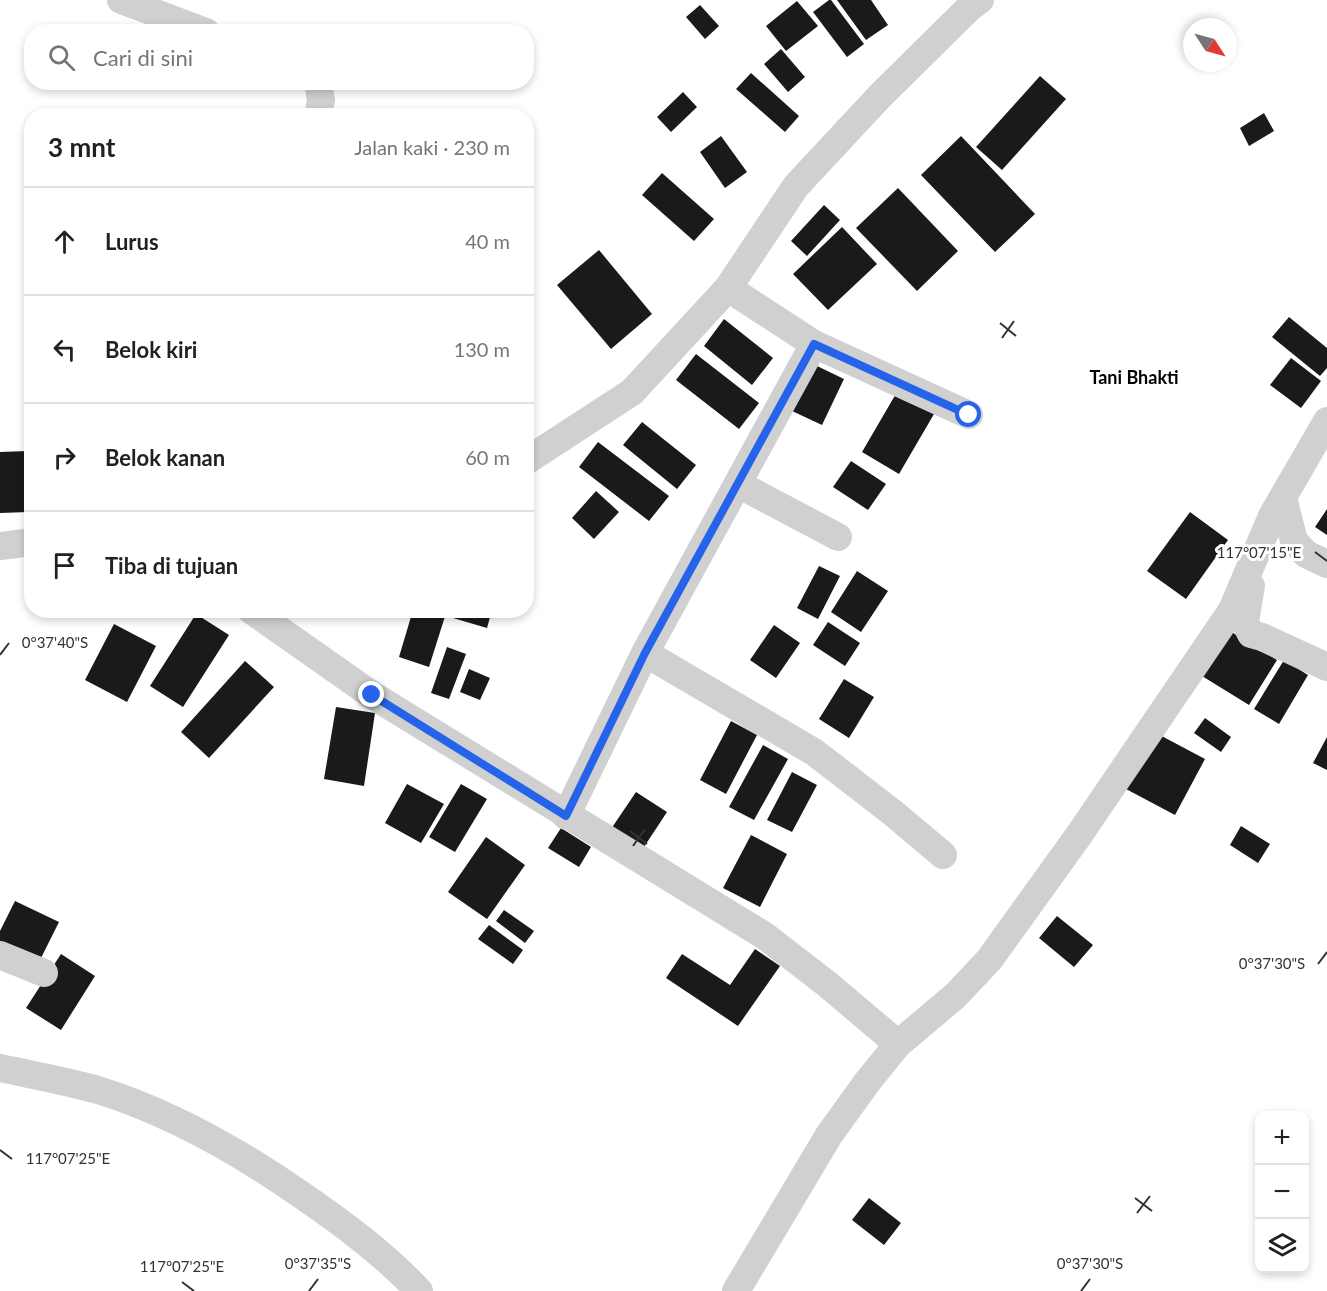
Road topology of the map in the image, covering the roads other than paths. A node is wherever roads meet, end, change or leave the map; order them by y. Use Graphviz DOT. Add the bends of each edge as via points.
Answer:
graph roads {
  1 [pos="121,0"];
  2 [pos="980,0"];
  3 [pos="185,24"];
  4 [pos="319,90"];
  5 [pos="320,108"];
  6 [pos="728,288"];
  7 [pos="814,344"];
  8 [pos="969,415"];
  9 [pos="1327,421"];
  10 [pos="534,455"];
  11 [pos="738,484"];
  12 [pos="1283,498"];
  13 [pos="838,537"];
  14 [pos="24,543"];
  15 [pos="0,546"];
  16 [pos="1257,551"];
  17 [pos="1327,564"];
  18 [pos="262,618"];
  19 [pos="645,653"];
  20 [pos="1327,667"];
  21 [pos="566,816"];
  22 [pos="943,855"];
  23 [pos="0,955"];
  24 [pos="44,974"];
  25 [pos="898,1044"];
  26 [pos="0,1068"];
  27 [pos="419,1291"];
  28 [pos="736,1291"];
  1 -- 3 [label="street"];
  2 -- 6 [label="street" via="880,96 796,186"];
  4 -- 5 [label="street"];
  6 -- 7 [label="street"];
  6 -- 10 [label="street" via="632,392"];
  7 -- 8 [label="street"];
  7 -- 11 [label="street"];
  9 -- 12 [label="street"];
  11 -- 13 [label="street"];
  11 -- 19 [label="street"];
  12 -- 16 [label="street"];
  12 -- 17 [label="street" via="1294,541 1305,554"];
  14 -- 15 [label="street"];
  16 -- 20 [label="street" via="1245,622 1251,634"];
  16 -- 25 [label="street" via="1232,610 989,960 955,996"];
  18 -- 21 [label="street" via="372,695"];
  19 -- 21 [label="street"];
  19 -- 22 [label="street" via="814,752"];
  21 -- 25 [label="street" via="765,936"];
  23 -- 24 [label="street"];
  25 -- 28 [label="street" via="830,1135"];
  26 -- 27 [label="street" via="98,1090 222,1143 352,1230 396,1266"];
}
